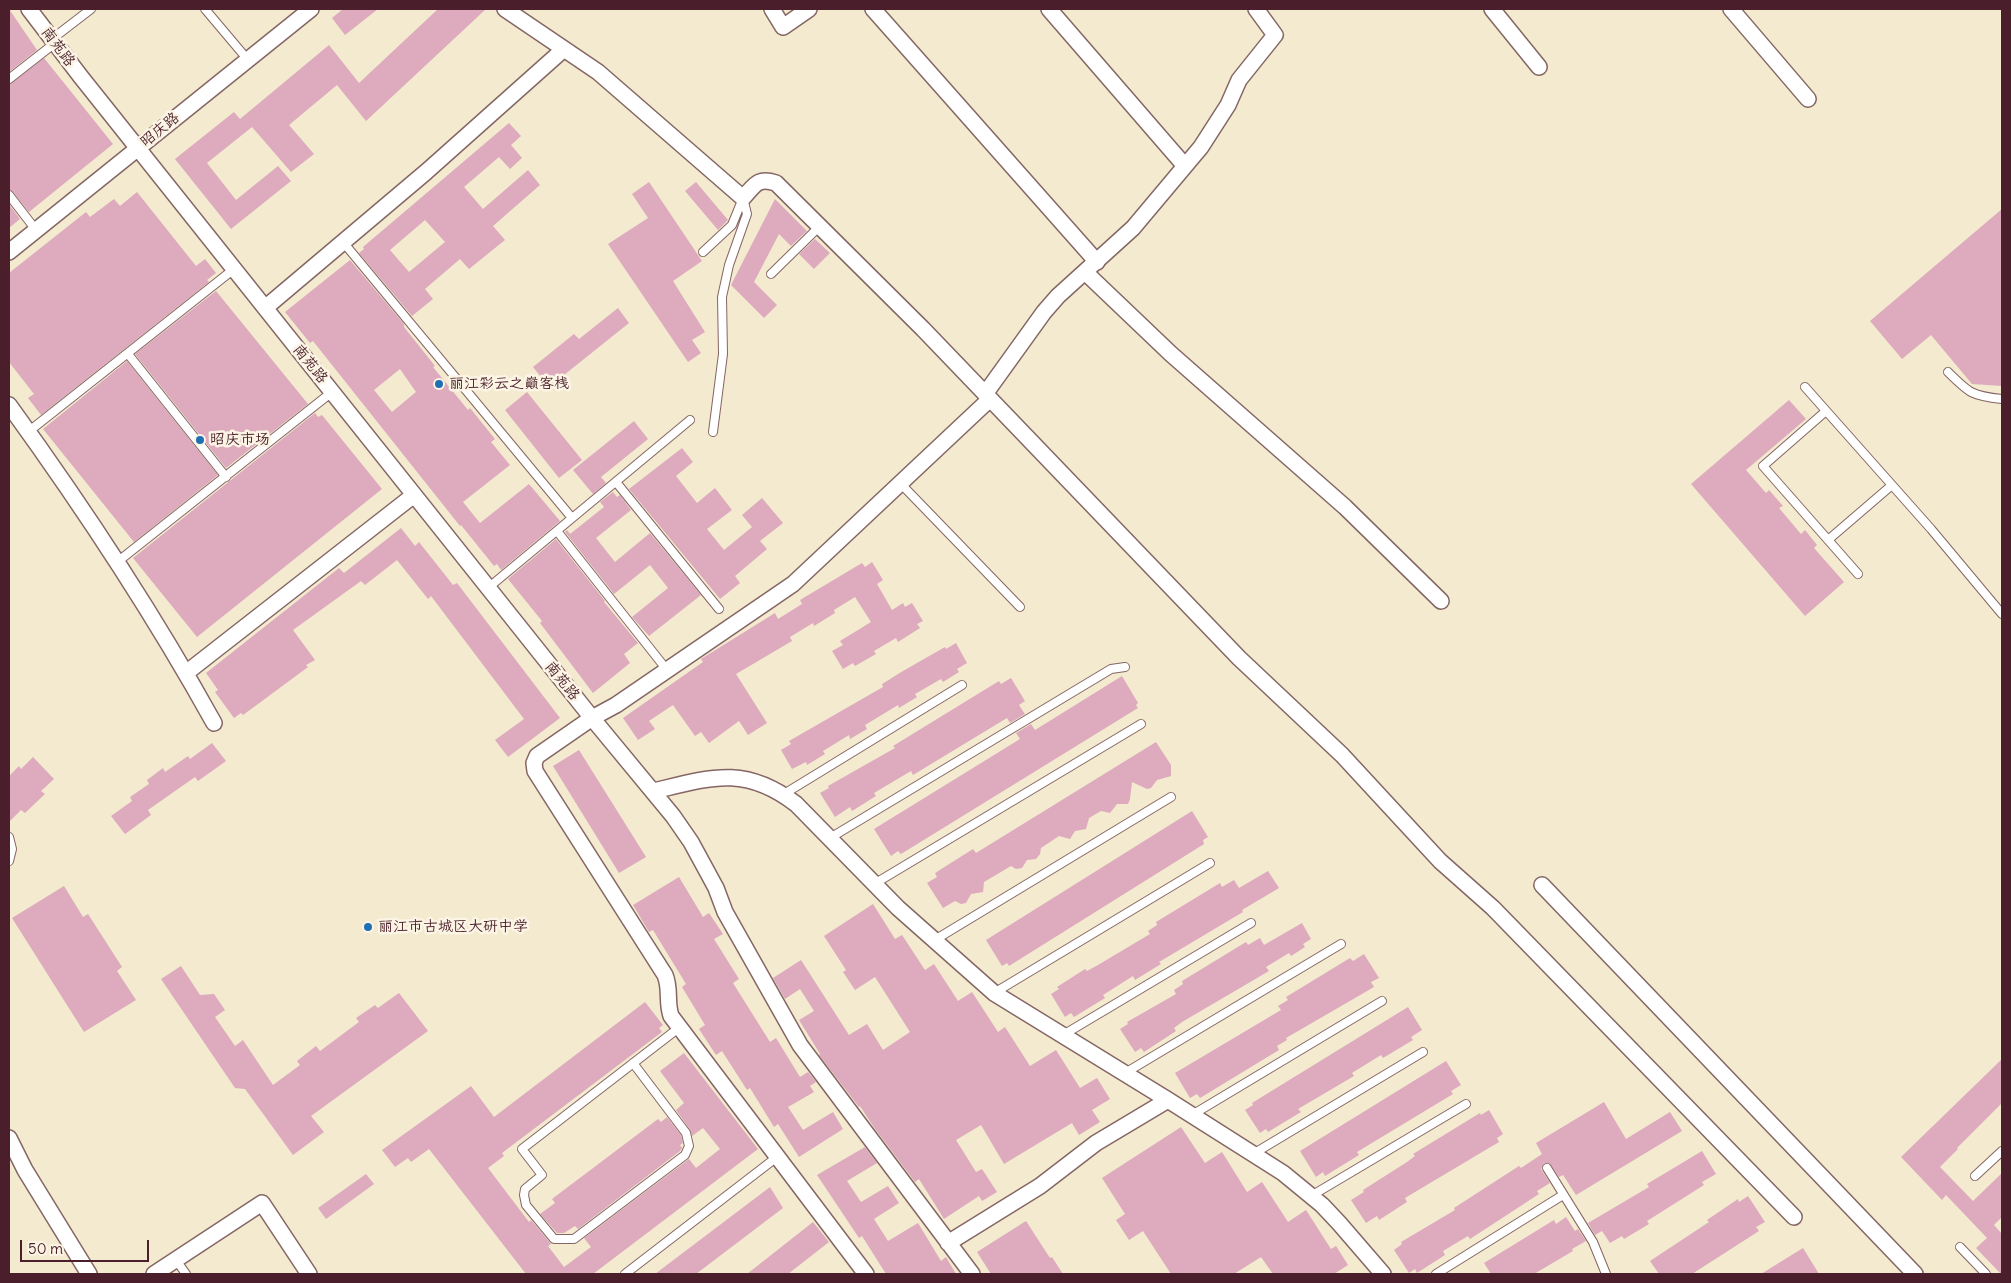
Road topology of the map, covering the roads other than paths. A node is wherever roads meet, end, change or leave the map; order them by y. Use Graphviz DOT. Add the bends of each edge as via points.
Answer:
graph roads {
  1 [pos="28,9"];
  2 [pos="91,9"];
  3 [pos="205,9"];
  4 [pos="312,9"];
  5 [pos="505,9"];
  6 [pos="772,9"];
  7 [pos="809,9"];
  8 [pos="873,9"];
  9 [pos="1049,9"];
  10 [pos="1256,9"];
  11 [pos="1492,9"];
  12 [pos="1731,9"];
  13 [pos="53,41"];
  14 [pos="564,49"];
  15 [pos="248,60"];
  16 [pos="1539,67"];
  17 [pos="9,79"];
  18 [pos="1808,100"];
  19 [pos="138,148"];
  20 [pos="1185,166"];
  21 [pos="9,195"];
  22 [pos="743,198"];
  23 [pos="820,226"];
  24 [pos="36,230"];
  25 [pos="343,242"];
  26 [pos="9,252"];
  27 [pos="703,252"];
  28 [pos="1097,262"];
  29 [pos="234,270"];
  30 [pos="1085,272"];
  31 [pos="771,274"];
  32 [pos="265,308"];
  33 [pos="128,354"];
  34 [pos="1948,372"];
  35 [pos="1805,387"];
  36 [pos="332,392"];
  37 [pos="988,396"];
  38 [pos="2002,399"];
  39 [pos="9,405"];
  40 [pos="1826,411"];
  41 [pos="690,420"];
  42 [pos="28,432"];
  43 [pos="713,432"];
  44 [pos="226,477"];
  45 [pos="616,482"];
  46 [pos="901,484"];
  47 [pos="1892,485"];
  48 [pos="414,496"];
  49 [pos="572,518"];
  50 [pos="557,531"];
  51 [pos="1828,540"];
  52 [pos="116,563"];
  53 [pos="1858,574"];
  54 [pos="488,588"];
  55 [pos="1441,601"];
  56 [pos="1020,607"];
  57 [pos="719,609"];
  58 [pos="2002,614"];
  59 [pos="1126,667"];
  60 [pos="667,670"];
  61 [pos="186,673"];
  62 [pos="962,685"];
  63 [pos="592,718"];
  64 [pos="214,723"];
  65 [pos="1140,724"];
  66 [pos="654,791"];
  67 [pos="784,794"];
  68 [pos="1172,797"];
  69 [pos="9,837"];
  70 [pos="830,838"];
  71 [pos="9,860"];
  72 [pos="1210,863"];
  73 [pos="874,884"];
  74 [pos="1542,885"];
  75 [pos="1251,923"];
  76 [pos="933,941"];
  77 [pos="1341,944"];
  78 [pos="994,993"];
  79 [pos="1382,1002"];
  80 [pos="680,1027"];
  81 [pos="1063,1035"];
  82 [pos="1423,1052"];
  83 [pos="633,1063"];
  84 [pos="1125,1073"];
  85 [pos="1168,1100"];
  86 [pos="1466,1104"];
  87 [pos="1192,1115"];
  88 [pos="9,1138"];
  89 [pos="2002,1151"];
  90 [pos="1253,1154"];
  91 [pos="777,1157"];
  92 [pos="1547,1168"];
  93 [pos="1975,1176"];
  94 [pos="1563,1195"];
  95 [pos="1311,1196"];
  96 [pos="1794,1217"];
  97 [pos="948,1243"];
  98 [pos="1960,1247"];
  99 [pos="176,1260"];
  100 [pos="89,1274"];
  101 [pos="154,1274"];
  102 [pos="186,1274"];
  103 [pos="309,1274"];
  104 [pos="625,1274"];
  105 [pos="866,1274"];
  106 [pos="972,1274"];
  107 [pos="1383,1274"];
  108 [pos="1436,1274"];
  109 [pos="1606,1274"];
  110 [pos="1915,1274"];
  111 [pos="1986,1274"];
  1 -- 13 [label="street, 南苑路"];
  2 -- 13 [label="lane"];
  3 -- 15 [label="lane"];
  4 -- 15 [label="street, 昭庆路"];
  5 -- 14 [label="street"];
  6 -- 7 [label="street" via="783,27"];
  8 -- 28 [label="street"];
  9 -- 20 [label="street"];
  10 -- 20 [label="street" via="1276,35 1239,80 1214,129"];
  11 -- 16 [label="street"];
  12 -- 18 [label="street"];
  13 -- 17 [label="lane"];
  13 -- 19 [label="street, 南苑路"];
  14 -- 22 [label="street" via="598,72"];
  14 -- 25 [label="street"];
  15 -- 19 [label="street, 昭庆路"];
  19 -- 24 [label="street, 昭庆路"];
  19 -- 29 [label="street, 南苑路"];
  20 -- 28 [label="street" via="1133,228"];
  21 -- 24 [label="lane"];
  22 -- 23 [label="street" via="759,181 776,183"];
  22 -- 27 [label="lane" via="732,226"];
  22 -- 43 [label="lane" via="747,214 728,265 722,297 723,354"];
  23 -- 31 [label="lane"];
  23 -- 37 [label="street"];
  24 -- 26 [label="street, 昭庆路"];
  25 -- 32 [label="street"];
  25 -- 49 [label="lane"];
  28 -- 30 [label="street"];
  29 -- 32 [label="street, 南苑路"];
  29 -- 33 [label="lane"];
  30 -- 37 [label="street" via="1044,312"];
  30 -- 55 [label="street" via="1171,354 1345,507"];
  32 -- 36 [label="street, 南苑路"];
  33 -- 42 [label="lane"];
  33 -- 44 [label="lane"];
  34 -- 38 [label="lane" via="1967,391"];
  35 -- 40 [label="lane"];
  36 -- 44 [label="lane"];
  36 -- 48 [label="street, 南苑路"];
  37 -- 46 [label="street"];
  37 -- 96 [label="street" via="1240,658 1342,754 1440,861 1493,908"];
  39 -- 42 [label="street"];
  40 -- 47 [label="lane"];
  40 -- 51 [label="lane" via="1763,466"];
  41 -- 45 [label="lane"];
  42 -- 52 [label="street" via="70,490"];
  44 -- 52 [label="lane"];
  45 -- 49 [label="lane"];
  45 -- 57 [label="lane"];
  46 -- 56 [label="lane"];
  46 -- 60 [label="street" via="793,584"];
  47 -- 51 [label="lane"];
  47 -- 58 [label="lane"];
  48 -- 54 [label="street, 南苑路"];
  48 -- 61 [label="street"];
  49 -- 50 [label="lane"];
  50 -- 54 [label="lane"];
  50 -- 60 [label="lane"];
  51 -- 53 [label="lane"];
  52 -- 61 [label="street"];
  54 -- 63 [label="street, 南苑路"];
  59 -- 70 [label="lane" via="1112,669"];
  60 -- 63 [label="street"];
  61 -- 64 [label="street"];
  62 -- 67 [label="lane"];
  63 -- 66 [label="street, 南苑路"];
  63 -- 80 [label="street" via="537,756 535,771 665,975 669,987 669,1010"];
  65 -- 73 [label="lane"];
  66 -- 67 [label="street" via="726,776 756,781"];
  66 -- 97 [label="street, 南苑路" via="695,849 800,1045"];
  67 -- 70 [label="street"];
  68 -- 76 [label="lane"];
  69 -- 71 [label="lane" via="12,849"];
  70 -- 73 [label="street"];
  72 -- 78 [label="lane"];
  73 -- 76 [label="street"];
  74 -- 110 [label="street"];
  75 -- 81 [label="lane"];
  76 -- 78 [label="street"];
  77 -- 84 [label="lane"];
  78 -- 81 [label="street"];
  79 -- 87 [label="lane"];
  80 -- 83 [label="lane"];
  80 -- 91 [label="street"];
  81 -- 84 [label="street"];
  82 -- 90 [label="lane"];
  83 -- 83 [label="lane" via="686,1133 689,1146 685,1155 574,1239 554,1239 524,1200 525,1189 542,1175 522,1149"];
  84 -- 85 [label="street"];
  85 -- 87 [label="street"];
  85 -- 97 [label="street" via="1096,1143 1040,1186"];
  86 -- 95 [label="lane"];
  87 -- 90 [label="street"];
  88 -- 100 [label="street"];
  89 -- 93 [label="lane"];
  90 -- 95 [label="street"];
  91 -- 104 [label="lane"];
  91 -- 105 [label="street"];
  92 -- 94 [label="lane"];
  94 -- 108 [label="lane"];
  94 -- 109 [label="lane" via="1593,1242"];
  95 -- 107 [label="street"];
  97 -- 106 [label="street, 南苑路"];
  98 -- 111 [label="lane"];
  99 -- 101 [label="street"];
  99 -- 102 [label="lane"];
  99 -- 103 [label="street" via="262,1203"];
}
